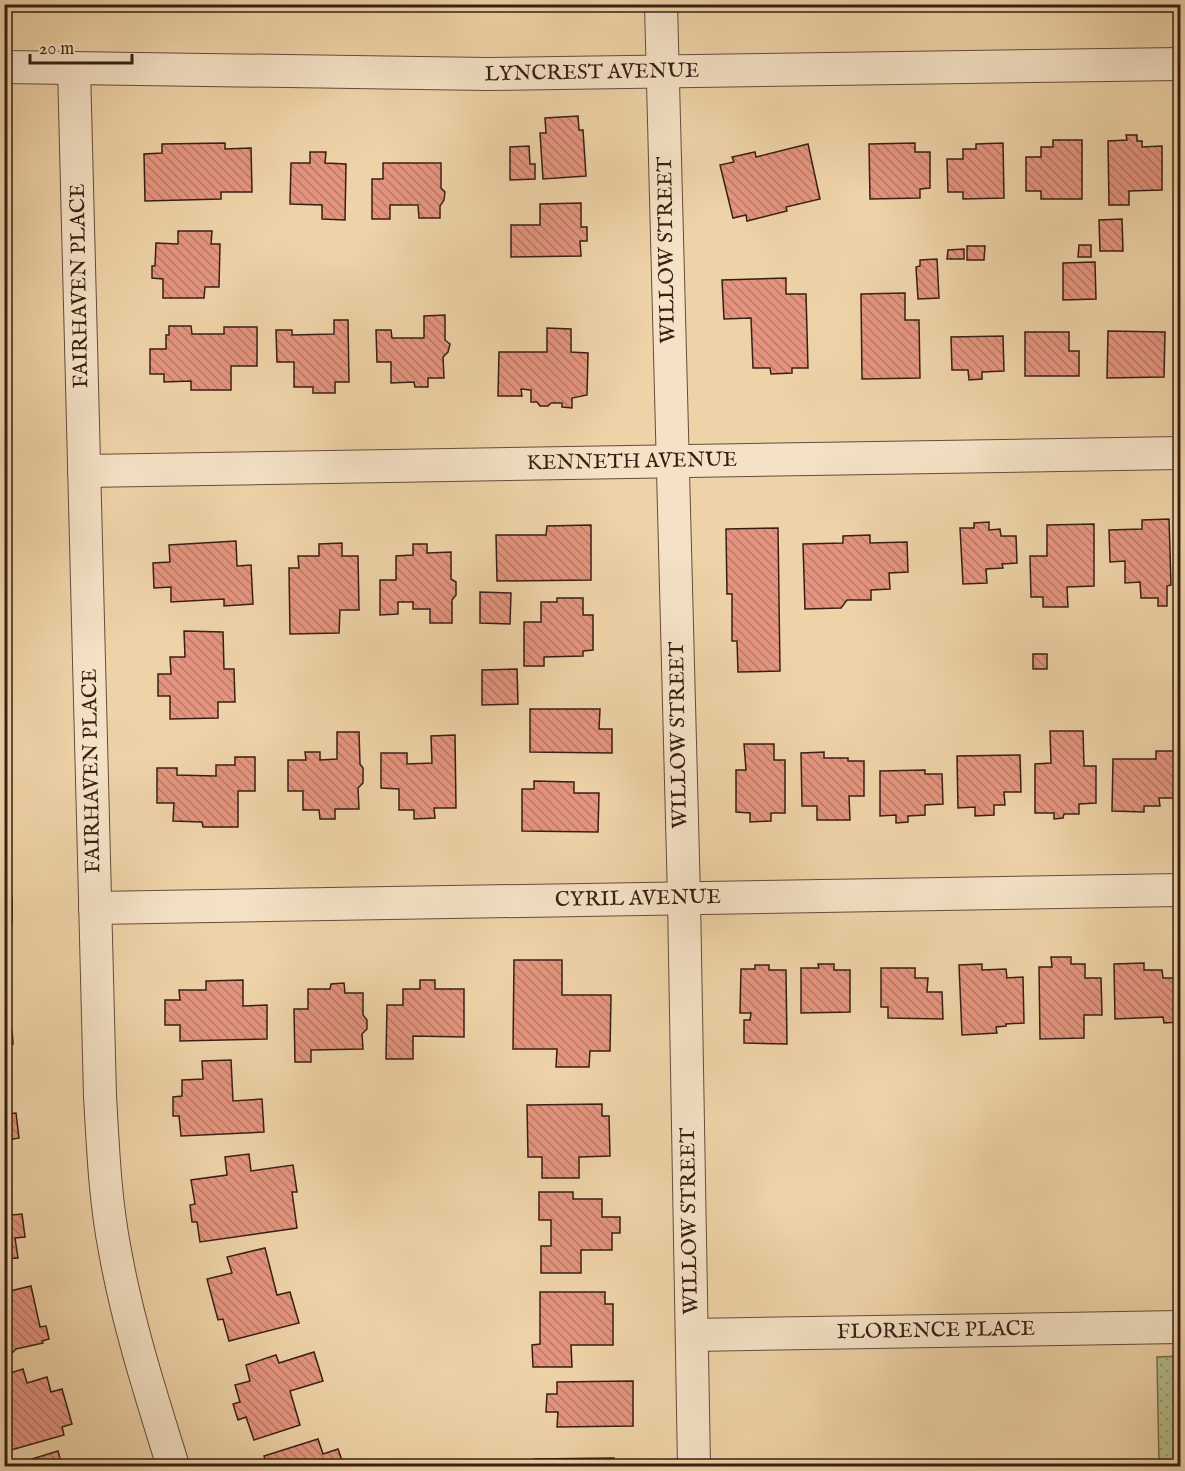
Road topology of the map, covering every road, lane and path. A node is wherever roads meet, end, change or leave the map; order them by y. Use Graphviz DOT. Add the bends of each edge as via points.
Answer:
graph roads {
  1 [pos="661,4"];
  2 [pos="1180,64"];
  3 [pos="4,67"];
  4 [pos="74,68"];
  5 [pos="663,73"];
  6 [pos="1180,453"];
  7 [pos="673,461"];
  8 [pos="84,471"];
  9 [pos="1180,890"];
  10 [pos="684,898"];
  11 [pos="95,908"];
  12 [pos="1180,1327"];
  13 [pos="692,1335"];
  14 [pos="173,1467"];
  15 [pos="694,1467"];
  1 -- 5 [label="street, WILLOW STREET"];
  2 -- 5 [label="street, LYNCREST AVENUE"];
  3 -- 4 [label="street, LYNCREST AVENUE"];
  4 -- 5 [label="street, LYNCREST AVENUE"];
  4 -- 8 [label="street, FAIRHAVEN PLACE"];
  5 -- 7 [label="street, WILLOW STREET"];
  6 -- 7 [label="street, KENNETH AVENUE"];
  7 -- 8 [label="street, KENNETH AVENUE"];
  7 -- 10 [label="street, WILLOW STREET"];
  8 -- 11 [label="street, FAIRHAVEN PLACE"];
  9 -- 10 [label="street, CYRIL AVENUE"];
  10 -- 11 [label="street, CYRIL AVENUE"];
  10 -- 13 [label="street, WILLOW STREET"];
  11 -- 14 [label="street, FAIRHAVEN PLACE" via="104,1175 114,1250 132,1328"];
  12 -- 13 [label="street, FLORENCE PLACE"];
  13 -- 15 [label="street, WILLOW STREET"];
}
